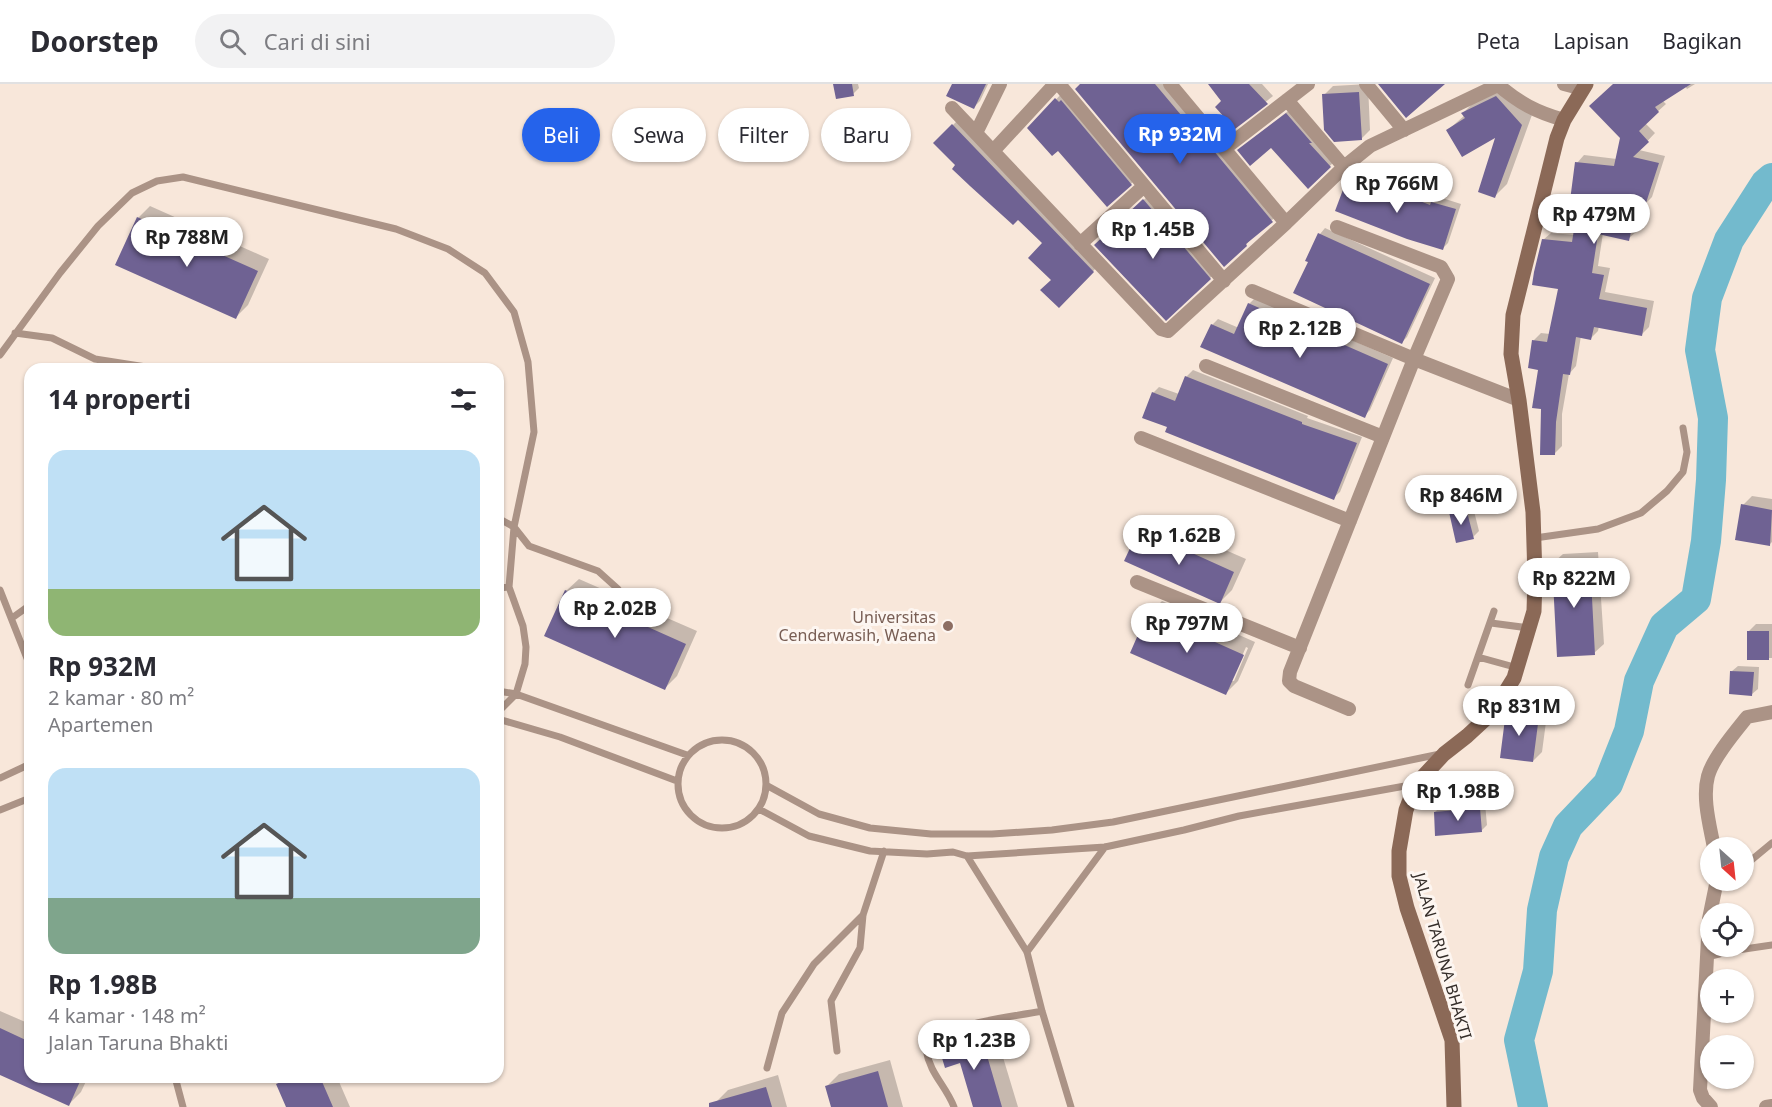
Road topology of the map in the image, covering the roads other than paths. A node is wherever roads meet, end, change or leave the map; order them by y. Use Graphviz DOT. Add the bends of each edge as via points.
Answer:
graph roads {
  1 [pos="1000,84"];
  2 [pos="1057,84"];
  3 [pos="1308,84"];
  4 [pos="1366,84"];
  5 [pos="1498,84"];
  6 [pos="1564,84"];
  7 [pos="1174,85"];
  8 [pos="1584,87"];
  9 [pos="1287,100"];
  10 [pos="952,108"];
  11 [pos="1564,120"];
  12 [pos="1404,130"];
  13 [pos="976,133"];
  14 [pos="1224,149"];
  15 [pos="994,150"];
  16 [pos="1344,167"];
  17 [pos="1144,186"];
  18 [pos="1286,223"];
  19 [pos="1337,227"];
  20 [pos="1080,244"];
  21 [pos="1224,281"];
  22 [pos="1252,291"];
  23 [pos="15,333"];
  24 [pos="0,355"];
  25 [pos="1414,358"];
  26 [pos="120,363"];
  27 [pos="1206,366"];
  28 [pos="1519,400"];
  29 [pos="1683,428"];
  30 [pos="1383,437"];
  31 [pos="1141,438"];
  32 [pos="1350,521"];
  33 [pos="504,522"];
  34 [pos="514,528"];
  35 [pos="1534,538"];
  36 [pos="1137,582"];
  37 [pos="504,587"];
  38 [pos="509,587"];
  39 [pos="618,589"];
  40 [pos="0,590"];
  41 [pos="24,609"];
  42 [pos="1494,611"];
  43 [pos="12,618"];
  44 [pos="1491,623"];
  45 [pos="1529,628"];
  46 [pos="1300,648"];
  47 [pos="24,650"];
  48 [pos="1478,657"];
  49 [pos="1518,668"];
  50 [pos="1468,685"];
  51 [pos="504,692"];
  52 [pos="516,694"];
  53 [pos="504,706"];
  54 [pos="1348,709"];
  55 [pos="1772,712"];
  56 [pos="504,721"];
  57 [pos="1444,754"];
  58 [pos="687,755"];
  59 [pos="24,767"];
  60 [pos="0,777"];
  61 [pos="677,781"];
  62 [pos="1416,784"];
  63 [pos="766,785"];
  64 [pos="24,800"];
  65 [pos="759,809"];
  66 [pos="0,810"];
  67 [pos="1712,837"];
  68 [pos="1772,843"];
  69 [pos="1105,847"];
  70 [pos="884,851"];
  71 [pos="967,856"];
  72 [pos="1754,860"];
  73 [pos="863,915"];
  74 [pos="1772,945"];
  75 [pos="1754,948"];
  76 [pos="1027,952"];
  77 [pos="1707,957"];
  78 [pos="1042,1011"];
  79 [pos="837,1051"];
  80 [pos="767,1068"];
  81 [pos="177,1083"];
  82 [pos="1772,1106"];
  83 [pos="183,1107"];
  84 [pos="954,1107"];
  85 [pos="1071,1107"];
  86 [pos="1454,1107"];
  87 [pos="1711,1107"];
  88 [pos="1766,1107"];
  1 -- 13 [label="street"];
  2 -- 15 [label="street"];
  2 -- 17 [label="street"];
  3 -- 9 [label="street"];
  4 -- 12 [label="street"];
  5 -- 11 [label="street" via="1521,103"];
  5 -- 12 [label="street"];
  6 -- 8 [label="street"];
  7 -- 14 [label="street"];
  8 -- 11 [label="street, JALAN TARUNA BHAKTI"];
  9 -- 14 [label="street"];
  9 -- 16 [label="street"];
  10 -- 13 [label="street"];
  11 -- 28 [label="street, JALAN TARUNA BHAKTI" via="1513,315 1511,354"];
  12 -- 16 [label="street" via="1370,146"];
  13 -- 15 [label="street"];
  14 -- 18 [label="street"];
  15 -- 20 [label="street"];
  16 -- 18 [label="street"];
  17 -- 20 [label="street"];
  17 -- 21 [label="street"];
  18 -- 21 [label="street"];
  19 -- 25 [label="street" via="1441,267 1446,273 1448,279"];
  20 -- 21 [label="street" via="1164,331 1172,329"];
  22 -- 25 [label="street"];
  23 -- 24 [label="lane"];
  23 -- 26 [label="lane" via="52,338 95,359"];
  23 -- 34 [label="lane" via="98,226 132,193 157,181 183,177 396,229 448,249 485,273 514,312 528,362 534,432"];
  25 -- 28 [label="street"];
  25 -- 30 [label="street"];
  27 -- 30 [label="street"];
  28 -- 35 [label="street, JALAN TARUNA BHAKTI"];
  29 -- 35 [label="lane" via="1687,452 1683,472 1641,513 1598,529"];
  30 -- 32 [label="street"];
  31 -- 32 [label="street"];
  32 -- 46 [label="street"];
  33 -- 34 [label="lane"];
  34 -- 38 [label="lane"];
  34 -- 39 [label="lane" via="529,546 598,571"];
  35 -- 45 [label="street, JALAN TARUNA BHAKTI" via="1534,600"];
  36 -- 46 [label="street"];
  37 -- 38 [label="lane"];
  38 -- 52 [label="lane" via="526,646"];
  40 -- 43 [label="lane"];
  41 -- 43 [label="lane"];
  42 -- 44 [label="lane"];
  43 -- 47 [label="lane"];
  44 -- 45 [label="lane"];
  44 -- 48 [label="lane"];
  45 -- 49 [label="street, JALAN TARUNA BHAKTI"];
  46 -- 54 [label="street" via="1289,681"];
  48 -- 49 [label="lane"];
  48 -- 50 [label="lane"];
  49 -- 57 [label="street, JALAN TARUNA BHAKTI" via="1492,712"];
  51 -- 52 [label="lane"];
  52 -- 53 [label="lane"];
  52 -- 58 [label="lane"];
  55 -- 67 [label="street" via="1748,717 1713,764 1706,799"];
  56 -- 61 [label="lane" via="560,737"];
  57 -- 62 [label="street, JALAN TARUNA BHAKTI"];
  57 -- 63 [label="lane" via="1113,822 992,834 870,828 819,814"];
  58 -- 61 [label="lane"];
  58 -- 63 [label="lane" via="699,745 730,740 757,756"];
  59 -- 60 [label="lane"];
  61 -- 65 [label="lane" via="681,804 696,821 718,828 741,824"];
  62 -- 69 [label="lane" via="1239,816"];
  62 -- 86 [label="street, JALAN TARUNA BHAKTI" via="1401,831 1399,876 1452,1040"];
  63 -- 65 [label="lane"];
  64 -- 66 [label="lane"];
  65 -- 70 [label="lane" via="809,836"];
  68 -- 72 [label="lane"];
  69 -- 71 [label="lane"];
  69 -- 76 [label="lane"];
  70 -- 71 [label="lane" via="953,852"];
  70 -- 73 [label="lane"];
  71 -- 76 [label="lane"];
  73 -- 79 [label="lane" via="860,948 831,1001"];
  73 -- 80 [label="lane" via="814,964 782,1013"];
  74 -- 75 [label="lane"];
  76 -- 78 [label="lane"];
  77 -- 87 [label="street" via="1700,1090"];
  78 -- 84 [label="lane" via="955,1030 926,1050 935,1076"];
  78 -- 85 [label="lane"];
  81 -- 83 [label="lane"];
  82 -- 88 [label="street"];
}
